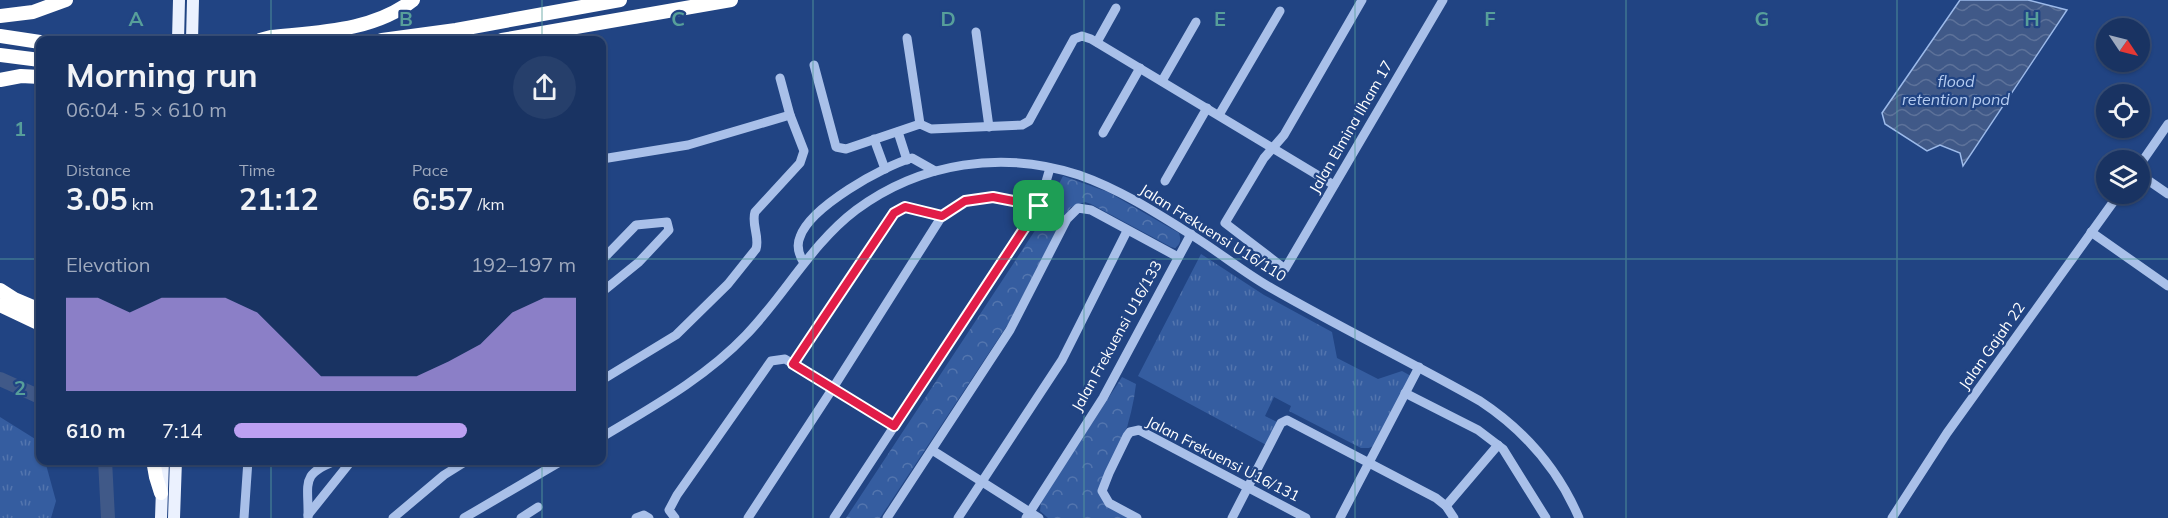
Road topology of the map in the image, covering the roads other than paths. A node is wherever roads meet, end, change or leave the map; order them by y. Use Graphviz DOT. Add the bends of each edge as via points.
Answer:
graph roads {
  1 [pos="66,0"];
  2 [pos="413,0"];
  3 [pos="620,0"];
  4 [pos="731,0"];
  5 [pos="1362,0"];
  6 [pos="1443,0"];
  7 [pos="179,4"];
  8 [pos="193,4"];
  9 [pos="1116,8"];
  10 [pos="1280,10"];
  11 [pos="0,16"];
  12 [pos="604,22"];
  13 [pos="1196,22"];
  14 [pos="976,32"];
  15 [pos="0,36"];
  16 [pos="178,36"];
  17 [pos="192,36"];
  18 [pos="278,36"];
  19 [pos="412,36"];
  20 [pos="525,36"];
  21 [pos="545,36"];
  22 [pos="906,38"];
  23 [pos="36,41"];
  24 [pos="1097,42"];
  25 [pos="0,55"];
  26 [pos="36,60"];
  27 [pos="814,65"];
  28 [pos="1140,68"];
  29 [pos="36,77"];
  30 [pos="780,78"];
  31 [pos="0,80"];
  32 [pos="1162,81"];
  33 [pos="1207,108"];
  34 [pos="790,115"];
  35 [pos="1219,115"];
  36 [pos="920,124"];
  37 [pos="2168,124"];
  38 [pos="989,127"];
  39 [pos="898,132"];
  40 [pos="1103,133"];
  41 [pos="874,140"];
  42 [pos="1273,148"];
  43 [pos="2150,150"];
  44 [pos="606,158"];
  45 [pos="907,160"];
  46 [pos="1050,168"];
  47 [pos="885,169"];
  48 [pos="935,171"];
  49 [pos="1165,181"];
  50 [pos="2150,182"];
  51 [pos="1334,185"];
  52 [pos="2168,194"];
  53 [pos="2112,204"];
  54 [pos="1039,206"];
  55 [pos="942,216"];
  56 [pos="1127,231"];
  57 [pos="2091,232"];
  58 [pos="1191,234"];
  59 [pos="1178,257"];
  60 [pos="606,259"];
  61 [pos="804,263"];
  62 [pos="2168,286"];
  63 [pos="606,289"];
  64 [pos="0,290"];
  65 [pos="0,305"];
  66 [pos="36,308"];
  67 [pos="36,322"];
  68 [pos="793,364"];
  69 [pos="1419,368"];
  70 [pos="606,378"];
  71 [pos="833,388"];
  72 [pos="1405,393"];
  73 [pos="894,426"];
  74 [pos="606,434"];
  75 [pos="1498,445"];
  76 [pos="932,450"];
  77 [pos="1369,461"];
  78 [pos="154,465"];
  79 [pos="163,465"];
  80 [pos="176,465"];
  81 [pos="248,465"];
  82 [pos="325,465"];
  83 [pos="348,465"];
  84 [pos="460,465"];
  85 [pos="543,466"];
  86 [pos="982,482"];
  87 [pos="1247,487"];
  88 [pos="161,493"];
  89 [pos="1446,506"];
  90 [pos="538,507"];
  91 [pos="1028,515"];
  92 [pos="308,516"];
  93 [pos="648,517"];
  94 [pos="161,518"];
  95 [pos="174,518"];
  96 [pos="244,518"];
  97 [pos="393,518"];
  98 [pos="464,518"];
  99 [pos="521,518"];
  100 [pos="636,518"];
  101 [pos="675,518"];
  102 [pos="747,518"];
  103 [pos="834,518"];
  104 [pos="886,518"];
  105 [pos="958,518"];
  106 [pos="1039,518"];
  107 [pos="1137,518"];
  108 [pos="1232,518"];
  109 [pos="1306,518"];
  110 [pos="1340,518"];
  111 [pos="1454,518"];
  112 [pos="1546,518"];
  113 [pos="1579,518"];
  114 [pos="1892,518"];
  1 -- 11 [label="highway" via="33,12"];
  2 -- 18 [label="highway" via="393,14 367,23"];
  3 -- 19 [label="highway"];
  4 -- 12 [label="highway"];
  5 -- 42 [label="street"];
  6 -- 51 [label="street, Jalan Elmina Ilham 17"];
  7 -- 16 [label="main road"];
  8 -- 17 [label="main road"];
  9 -- 24 [label="street"];
  10 -- 35 [label="street"];
  12 -- 20 [label="highway"];
  12 -- 21 [label="highway"];
  13 -- 32 [label="street"];
  14 -- 38 [label="street"];
  15 -- 23 [label="highway"];
  22 -- 36 [label="street"];
  24 -- 28 [label="street"];
  24 -- 38 [label="street" via="1082,36 1074,39 1029,121"];
  25 -- 26 [label="highway"];
  27 -- 41 [label="street" via="836,147 846,149"];
  28 -- 32 [label="street"];
  28 -- 40 [label="street"];
  29 -- 31 [label="highway"];
  30 -- 34 [label="street"];
  32 -- 33 [label="street"];
  33 -- 35 [label="street"];
  33 -- 49 [label="street"];
  34 -- 44 [label="street" via="688,145"];
  34 -- 70 [label="street" via="803,158 755,212 756,249 728,284 676,335"];
  35 -- 42 [label="street"];
  36 -- 38 [label="street" via="931,129"];
  36 -- 39 [label="street"];
  37 -- 43 [label="street"];
  39 -- 41 [label="street"];
  39 -- 45 [label="street"];
  41 -- 47 [label="street"];
  42 -- 51 [label="street"];
  42 -- 51 [label="street, Jalan Elmina Ilham 17" via="1225,223 1285,268"];
  45 -- 47 [label="street"];
  45 -- 48 [label="street" via="917,159"];
  46 -- 48 [label="street, Jalan Frekuensi U16/110" via="990,161"];
  46 -- 54 [label="street"];
  46 -- 58 [label="street, Jalan Frekuensi U16/110" via="1079,175 1122,194"];
  47 -- 61 [label="street" via="850,188 805,228 798,249"];
  48 -- 61 [label="street, Jalan Frekuensi U16/110" via="900,184 856,210 830,231"];
  50 -- 52 [label="street"];
  53 -- 57 [label="street, Jalan Gajah 22"];
  54 -- 55 [label="street" via="993,197 965,201"];
  54 -- 73 [label="street"];
  55 -- 68 [label="street" via="905,207 894,213"];
  55 -- 71 [label="street"];
  56 -- 59 [label="street"];
  56 -- 76 [label="street" via="1091,210 1074,211 1014,324"];
  56 -- 86 [label="street" via="1062,360"];
  57 -- 62 [label="street"];
  57 -- 114 [label="street, Jalan Gajah 22" via="1947,433"];
  58 -- 59 [label="street, Jalan Frekuensi U16/133"];
  58 -- 69 [label="street, Jalan Frekuensi U16/110" via="1270,288"];
  59 -- 91 [label="street, Jalan Frekuensi U16/133" via="1107,392"];
  60 -- 63 [label="street" via="636,225 667,222 669,230"];
  61 -- 74 [label="street, Jalan Frekuensi U16/110" via="747,334 720,360"];
  64 -- 66 [label="highway"];
  65 -- 67 [label="highway"];
  68 -- 71 [label="street"];
  68 -- 101 [label="street" via="785,359 771,361 669,510"];
  69 -- 72 [label="street"];
  69 -- 113 [label="street, Jalan Frekuensi U16/110" via="1480,401 1519,431 1554,472"];
  71 -- 73 [label="street"];
  71 -- 102 [label="street"];
  72 -- 75 [label="street" via="1478,430"];
  72 -- 77 [label="street"];
  73 -- 103 [label="street"];
  75 -- 89 [label="street"];
  75 -- 112 [label="street"];
  76 -- 86 [label="street"];
  76 -- 104 [label="street"];
  77 -- 87 [label="street" via="1284,420"];
  77 -- 89 [label="street"];
  77 -- 110 [label="street"];
  78 -- 88 [label="highway"];
  79 -- 88 [label="main road"];
  80 -- 95 [label="main road"];
  81 -- 96 [label="street"];
  82 -- 92 [label="street" via="312,473 307,484"];
  83 -- 92 [label="street"];
  84 -- 97 [label="street"];
  85 -- 98 [label="street"];
  86 -- 91 [label="street"];
  86 -- 105 [label="street"];
  87 -- 107 [label="street, Jalan Frekuensi U16/131" via="1134,430 1127,436 1102,491 1109,503"];
  87 -- 108 [label="street"];
  87 -- 109 [label="street, Jalan Frekuensi U16/131"];
  88 -- 94 [label="main road"];
  89 -- 111 [label="street"];
  90 -- 99 [label="street"];
  91 -- 106 [label="street"];
  93 -- 100 [label="street"];
}
